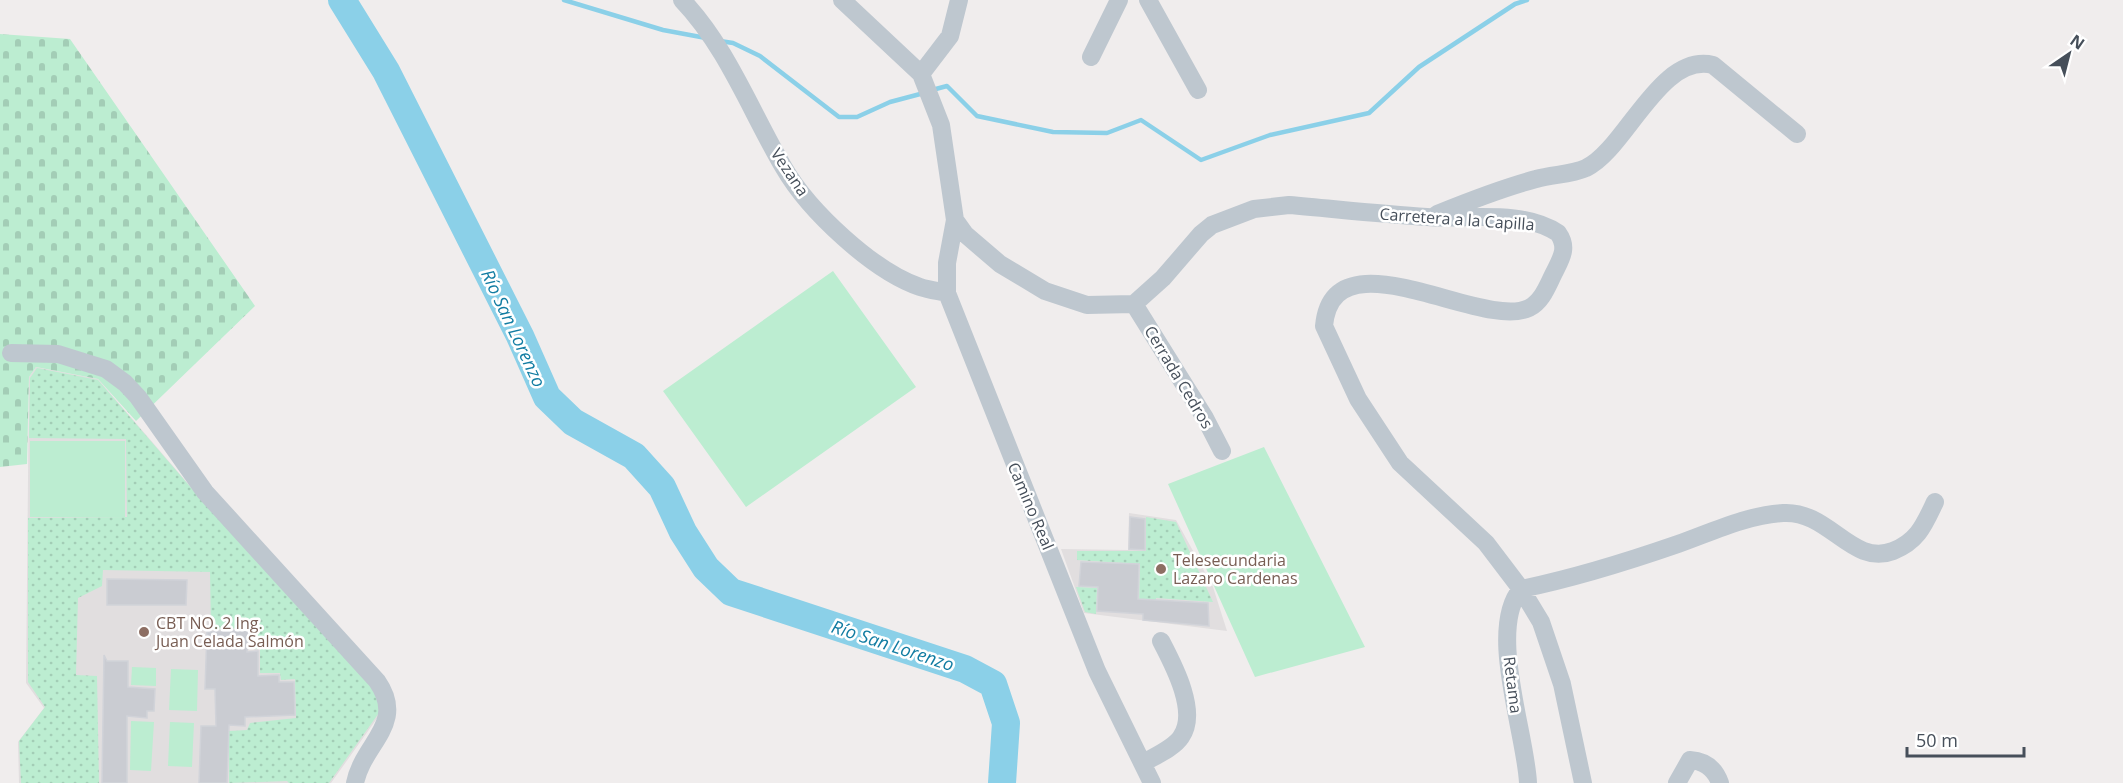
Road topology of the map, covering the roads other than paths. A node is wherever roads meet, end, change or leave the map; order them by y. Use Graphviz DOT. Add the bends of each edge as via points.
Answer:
graph roads {
  1 [pos="682,0"];
  2 [pos="842,0"];
  3 [pos="960,0"];
  4 [pos="1119,0"];
  5 [pos="1148,0"];
  6 [pos="1091,57"];
  7 [pos="924,79"];
  8 [pos="1198,90"];
  9 [pos="1797,134"];
  10 [pos="1429,217"];
  11 [pos="955,220"];
  12 [pos="947,293"];
  13 [pos="1134,304"];
  14 [pos="11,353"];
  15 [pos="1222,451"];
  16 [pos="1935,502"];
  17 [pos="1521,589"];
  18 [pos="1161,640"];
  19 [pos="1143,763"];
  20 [pos="355,783"];
  21 [pos="1152,783"];
  22 [pos="1528,783"];
  23 [pos="1583,783"];
  24 [pos="1677,783"];
  25 [pos="1720,783"];
  1 -- 12 [label="street, Vezana" via="702,22 785,170 825,219 882,266 920,287"];
  2 -- 7 [label="street"];
  3 -- 7 [label="street" via="950,36"];
  4 -- 6 [label="street"];
  5 -- 8 [label="street"];
  7 -- 11 [label="street" via="941,125"];
  9 -- 10 [label="street" via="1713,64 1702,62 1686,68 1651,94 1617,139 1587,168 1538,178"];
  10 -- 13 [label="street, Carretera a la Capilla" via="1289,205 1254,209 1219,222 1201,234"];
  10 -- 17 [label="street, Carretera a la Capilla" via="1534,222 1558,233 1563,240 1562,257 1543,296 1528,309 1500,310 1398,287 1360,284 1333,301 1324,326 1358,399 1400,463 1486,543"];
  11 -- 12 [label="street, Camino Real" via="946,262"];
  11 -- 13 [label="street" via="980,249 1045,291 1087,305"];
  12 -- 19 [label="street, Camino Real" via="1097,670"];
  13 -- 15 [label="street, Cerrada Cedros"];
  14 -- 20 [label="street" via="58,354 106,369 125,383 205,492 377,681 385,693 388,714"];
  16 -- 17 [label="street" via="1920,534 1907,545 1882,555 1864,554 1810,517 1785,513 1756,517 1606,569"];
  17 -- 22 [label="street, Retama" via="1510,611 1508,655"];
  17 -- 23 [label="street, Carretera a la Capilla" via="1541,622 1562,684"];
  18 -- 19 [label="street" via="1180,680 1186,729 1181,738"];
  19 -- 21 [label="street, Camino Real"];
  24 -- 25 [label="street" via="1690,760 1703,762 1717,774"];
}
